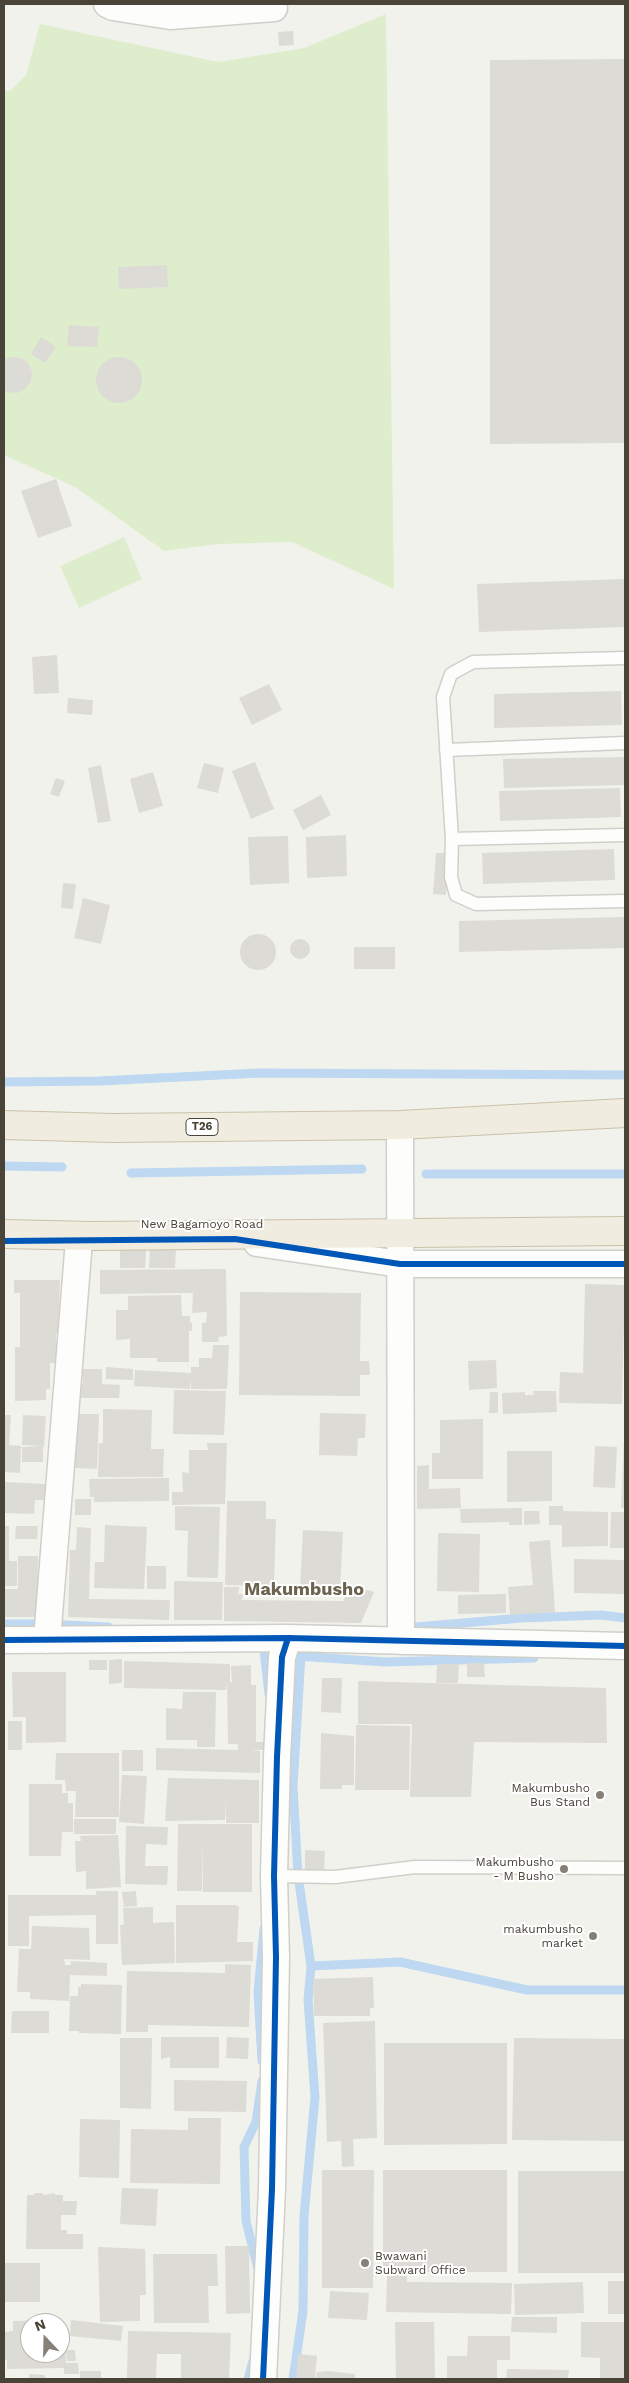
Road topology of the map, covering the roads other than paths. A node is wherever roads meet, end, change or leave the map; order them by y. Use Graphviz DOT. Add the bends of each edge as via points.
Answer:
graph roads {
  1 [pos="107,4"];
  2 [pos="274,8"];
  3 [pos="625,658"];
  4 [pos="625,743"];
  5 [pos="446,750"];
  6 [pos="625,834"];
  7 [pos="452,839"];
  8 [pos="625,901"];
  9 [pos="625,1114"];
  10 [pos="400,1124"];
  11 [pos="4,1125"];
  12 [pos="625,1231"];
  13 [pos="4,1234"];
  14 [pos="401,1234"];
  15 [pos="79,1240"];
  16 [pos="4,1241"];
  17 [pos="400,1264"];
  18 [pos="625,1264"];
  19 [pos="288,1638"];
  20 [pos="4,1640"];
  21 [pos="47,1640"];
  22 [pos="401,1641"];
  23 [pos="625,1646"];
  24 [pos="625,1868"];
  25 [pos="274,1876"];
  26 [pos="263,2379"];
  1 -- 2 [label="street" via="170,16"];
  3 -- 5 [label="lane" via="473,662 451,674 443,697"];
  4 -- 5 [label="lane"];
  5 -- 7 [label="lane"];
  6 -- 7 [label="lane"];
  7 -- 8 [label="lane" via="451,878 456,895 476,904"];
  9 -- 10 [label="highway, T26"];
  10 -- 11 [label="highway, T26" via="113,1128"];
  10 -- 14 [label="street"];
  12 -- 14 [label="highway, New Bagamoyo Road"];
  13 -- 14 [label="highway, New Bagamoyo Road"];
  14 -- 17 [label="street"];
  15 -- 16 [label="street"];
  15 -- 17 [label="street" via="235,1239"];
  15 -- 21 [label="street"];
  17 -- 18 [label="street"];
  17 -- 22 [label="street"];
  19 -- 21 [label="street"];
  19 -- 22 [label="street"];
  19 -- 25 [label="street" via="282,1657"];
  20 -- 21 [label="street"];
  22 -- 23 [label="street"];
  24 -- 25 [label="lane" via="415,1867 335,1876"];
  25 -- 26 [label="street" via="276,1957 272,2189"];
}
